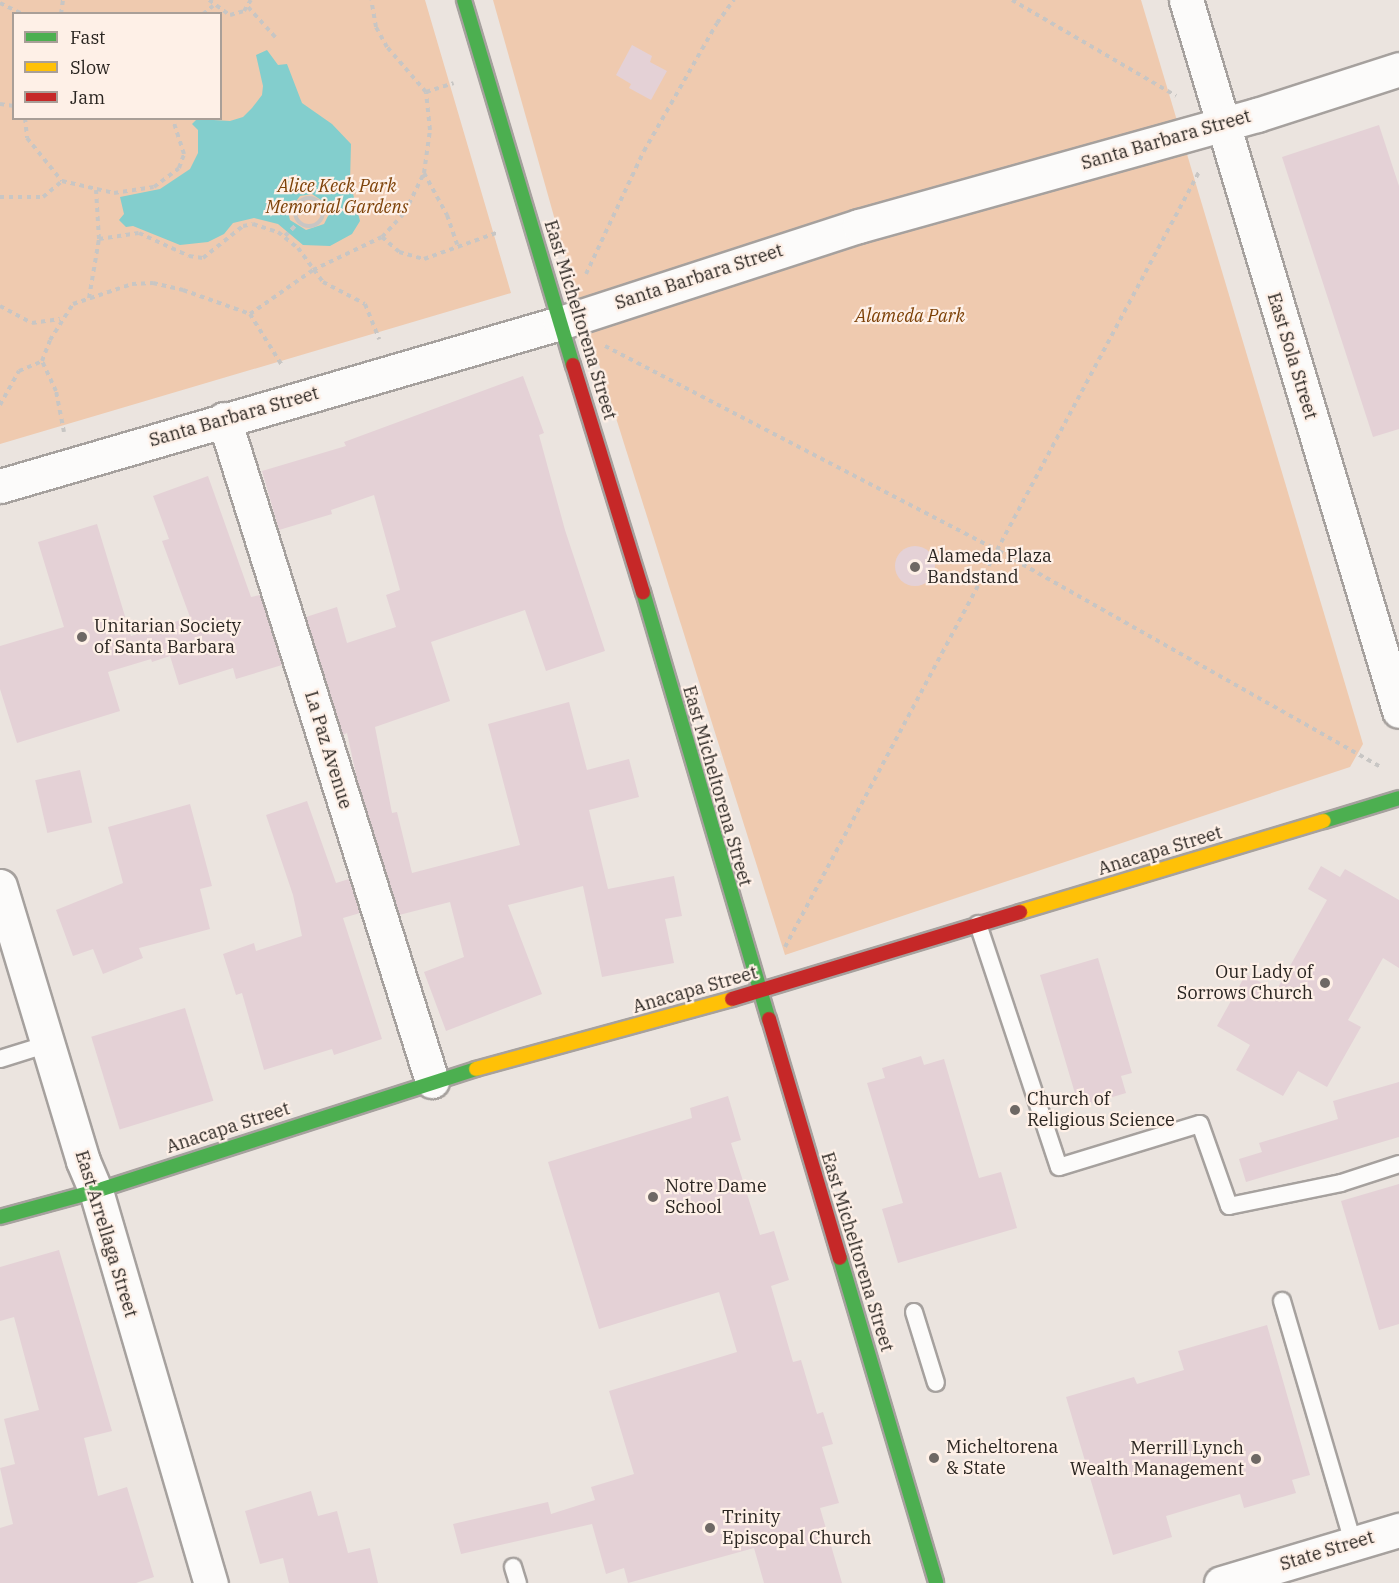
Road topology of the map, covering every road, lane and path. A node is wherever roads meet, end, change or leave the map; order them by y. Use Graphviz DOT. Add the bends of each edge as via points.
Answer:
graph roads {
  1 [pos="209,0"];
  2 [pos="251,0"];
  3 [pos="371,0"];
  4 [pos="464,0"];
  5 [pos="735,0"];
  6 [pos="1012,0"];
  7 [pos="1186,0"];
  8 [pos="0,3"];
  9 [pos="213,6"];
  10 [pos="248,7"];
  11 [pos="19,12"];
  12 [pos="206,12"];
  13 [pos="278,39"];
  14 [pos="1399,69"];
  15 [pos="454,83"];
  16 [pos="426,92"];
  17 [pos="1176,96"];
  18 [pos="26,120"];
  19 [pos="173,120"];
  20 [pos="1222,124"];
  21 [pos="1200,170"];
  22 [pos="424,173"];
  23 [pos="62,181"];
  24 [pos="96,190"];
  25 [pos="0,197"];
  26 [pos="298,223"];
  27 [pos="496,233"];
  28 [pos="286,235"];
  29 [pos="382,237"];
  30 [pos="99,239"];
  31 [pos="457,244"];
  32 [pos="313,270"];
  33 [pos="586,274"];
  34 [pos="89,298"];
  35 [pos="0,306"];
  36 [pos="250,314"];
  37 [pos="61,319"];
  38 [pos="560,322"];
  39 [pos="379,339"];
  40 [pos="605,346"];
  41 [pos="42,361"];
  42 [pos="283,367"];
  43 [pos="0,405"];
  44 [pos="224,419"];
  45 [pos="64,432"];
  46 [pos="0,486"];
  47 [pos="999,552"];
  48 [pos="1399,711"];
  49 [pos="1379,766"];
  50 [pos="1399,798"];
  51 [pos="0,886"];
  52 [pos="978,924"];
  53 [pos="784,947"];
  54 [pos="760,991"];
  55 [pos="48,1044"];
  56 [pos="0,1059"];
  57 [pos="432,1081"];
  58 [pos="1399,1164"];
  59 [pos="96,1191"];
  60 [pos="0,1217"];
  61 [pos="1282,1301"];
  62 [pos="914,1312"];
  63 [pos="936,1383"];
  64 [pos="1399,1530"];
  65 [pos="1353,1543"];
  66 [pos="211,1583"];
  67 [pos="936,1583"];
  68 [pos="1221,1583"];
  1 -- 9 [label="path"];
  2 -- 10 [label="path"];
  3 -- 16 [label="path" via="376,27 387,47"];
  4 -- 38 [label="street, East Micheltorena Street"];
  5 -- 33 [label="path" via="717,23 644,151"];
  6 -- 17 [label="path"];
  7 -- 20 [label="street, East Sola Street"];
  8 -- 11 [label="path"];
  9 -- 10 [label="path" via="230,15"];
  9 -- 12 [label="path"];
  10 -- 13 [label="path"];
  14 -- 20 [label="street, Santa Barbara Street"];
  15 -- 16 [label="path"];
  16 -- 22 [label="path" via="430,130"];
  18 -- 23 [label="path" via="27,138"];
  19 -- 24 [label="path" via="184,154 170,178 136,193"];
  20 -- 38 [label="street, Santa Barbara Street" via="859,226"];
  20 -- 48 [label="street, East Sola Street"];
  21 -- 47 [label="path"];
  22 -- 29 [label="path" via="405,212"];
  22 -- 31 [label="path" via="447,215"];
  23 -- 24 [label="path"];
  23 -- 25 [label="path" via="43,197"];
  24 -- 30 [label="path"];
  26 -- 26 [label="path" via="319,223 323,209 320,203 306,198 300,202 296,208"];
  26 -- 28 [label="path"];
  27 -- 31 [label="path"];
  28 -- 30 [label="path" via="253,224 243,226 203,258 189,256 139,233"];
  28 -- 32 [label="path"];
  29 -- 31 [label="path" via="399,252 424,259"];
  29 -- 32 [label="path"];
  30 -- 34 [label="path"];
  32 -- 36 [label="path"];
  32 -- 39 [label="path" via="323,282 365,304"];
  34 -- 36 [label="path" via="132,284 153,283 213,299"];
  34 -- 37 [label="path" via="73,304"];
  35 -- 37 [label="path" via="32,323"];
  36 -- 42 [label="path"];
  37 -- 41 [label="path"];
  38 -- 44 [label="street, Santa Barbara Street"];
  38 -- 54 [label="street, East Micheltorena Street"];
  40 -- 47 [label="path"];
  41 -- 43 [label="path" via="19,371"];
  41 -- 45 [label="path" via="56,391"];
  44 -- 46 [label="street, Santa Barbara Street"];
  44 -- 57 [label="street, La Paz Avenue"];
  47 -- 49 [label="path"];
  47 -- 53 [label="path"];
  50 -- 52 [label="street, Anacapa Street"];
  51 -- 55 [label="street, East Arrellaga Street"];
  52 -- 54 [label="street, Anacapa Street"];
  52 -- 58 [label="lane" via="1059,1167 1200,1124 1229,1206 1341,1183"];
  54 -- 57 [label="street, Anacapa Street"];
  54 -- 67 [label="street, East Micheltorena Street"];
  55 -- 56 [label="lane"];
  55 -- 59 [label="street, East Arrellaga Street"];
  57 -- 59 [label="street, Anacapa Street"];
  59 -- 60 [label="street, Anacapa Street"];
  59 -- 66 [label="street, East Arrellaga Street"];
  61 -- 65 [label="lane"];
  62 -- 63 [label="lane"];
  64 -- 65 [label="street, State Street"];
  65 -- 68 [label="street, State Street"];
}
